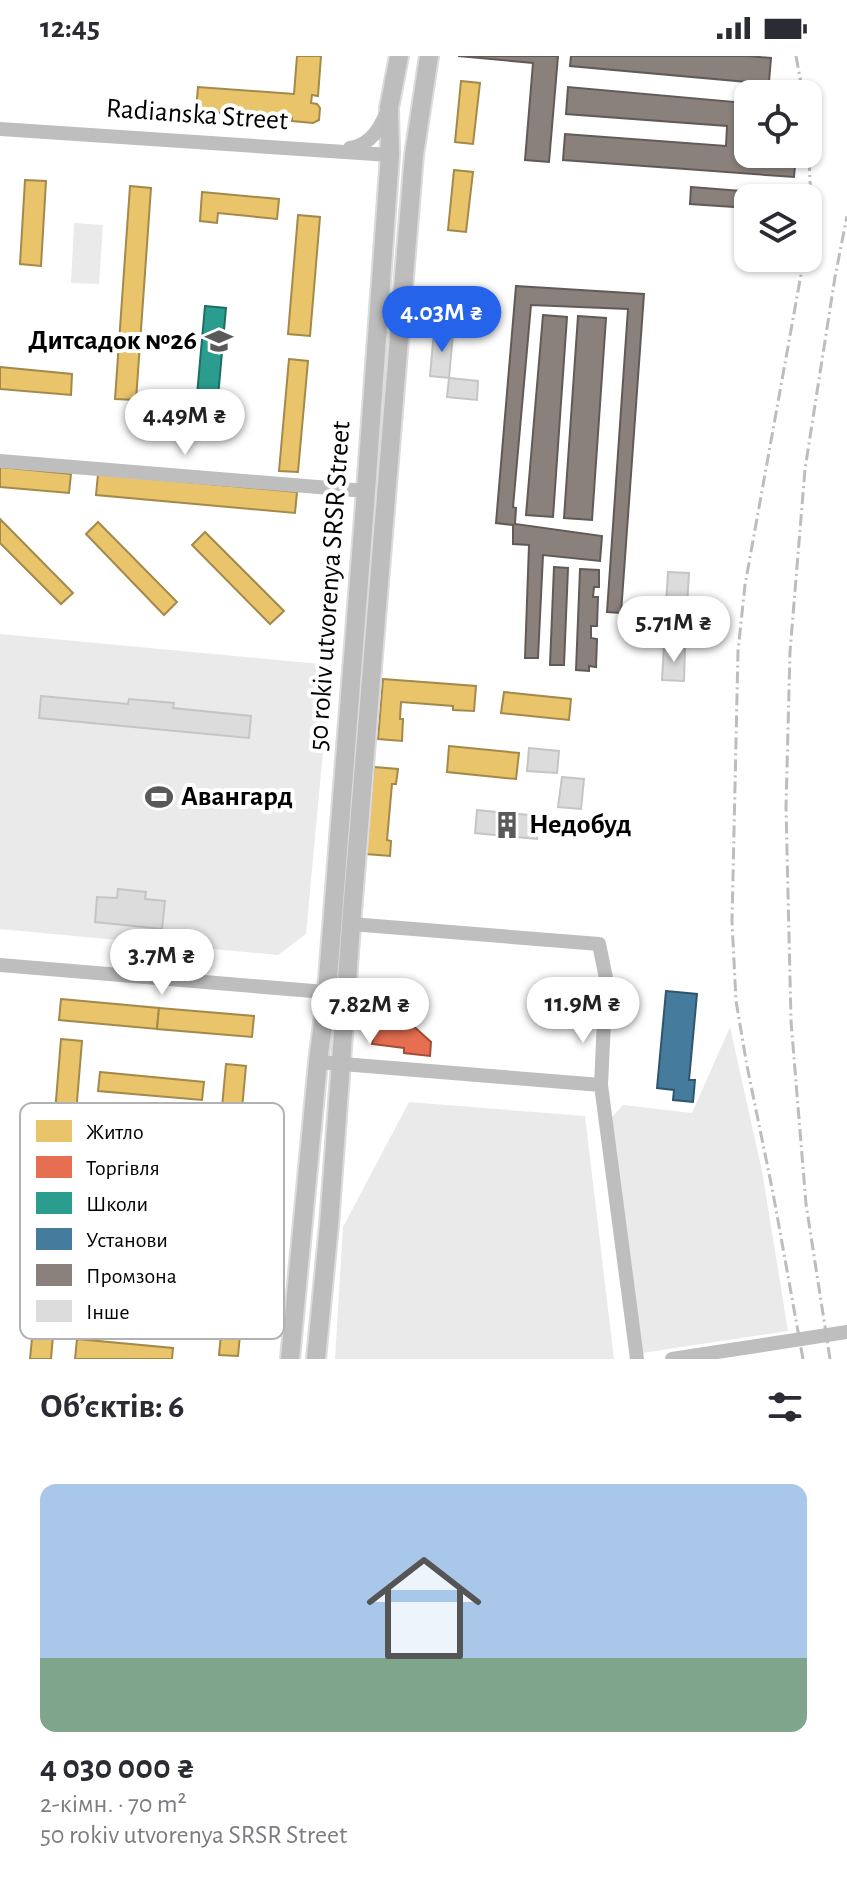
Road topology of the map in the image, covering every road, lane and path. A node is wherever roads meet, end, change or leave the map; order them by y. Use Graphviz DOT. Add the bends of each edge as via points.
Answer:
graph roads {
  1 [pos="399,56"];
  2 [pos="429,56"];
  3 [pos="389,108"];
  4 [pos="0,129"];
  5 [pos="333,150"];
  6 [pos="390,155"];
  7 [pos="414,155"];
  8 [pos="0,461"];
  9 [pos="366,491"];
  10 [pos="351,924"];
  11 [pos="0,965"];
  12 [pos="336,993"];
  13 [pos="318,1062"];
  14 [pos="340,1064"];
  15 [pos="601,1085"];
  16 [pos="847,1332"];
  17 [pos="290,1359"];
  18 [pos="316,1359"];
  19 [pos="637,1359"];
  20 [pos="672,1359"];
  1 -- 3 [label="main road, 50 rokiv utvorenya SRSR Street"];
  2 -- 7 [label="main road, 50 rokiv utvorenya SRSR Street"];
  3 -- 5 [label="street" via="372,138 360,146"];
  3 -- 6 [label="main road, 50 rokiv utvorenya SRSR Street"];
  4 -- 5 [label="street, Radianska Street"];
  5 -- 6 [label="street, Radianska Street"];
  6 -- 7 [label="main road"];
  6 -- 9 [label="main road, 50 rokiv utvorenya SRSR Street"];
  7 -- 10 [label="main road, 50 rokiv utvorenya SRSR Street"];
  8 -- 9 [label="street"];
  9 -- 12 [label="main road, 50 rokiv utvorenya SRSR Street"];
  10 -- 12 [label="main road, 50 rokiv utvorenya SRSR Street"];
  10 -- 15 [label="street" via="599,944 606,978"];
  11 -- 12 [label="street"];
  12 -- 13 [label="main road, 50 rokiv utvorenya SRSR Street"];
  12 -- 14 [label="main road, 50 rokiv utvorenya SRSR Street"];
  13 -- 14 [label="street"];
  13 -- 17 [label="main road, 50 rokiv utvorenya SRSR Street"];
  14 -- 15 [label="street"];
  14 -- 18 [label="main road, 50 rokiv utvorenya SRSR Street"];
  15 -- 19 [label="street"];
  16 -- 20 [label="street"];
}
